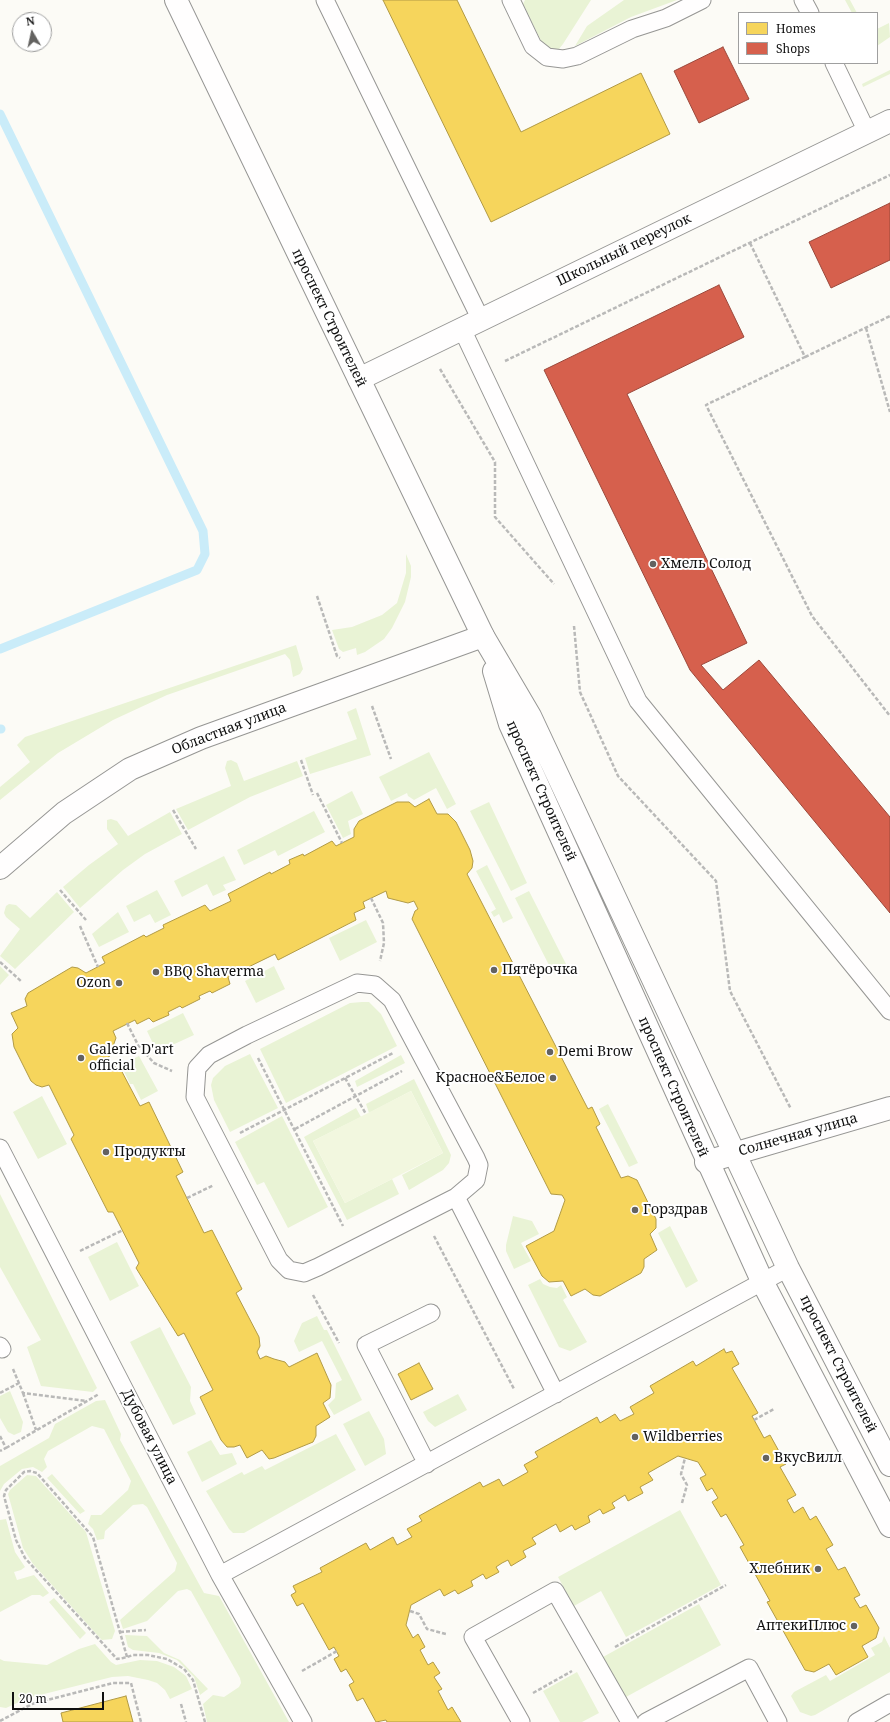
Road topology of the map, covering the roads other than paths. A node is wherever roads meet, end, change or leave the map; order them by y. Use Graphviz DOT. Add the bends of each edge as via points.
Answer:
graph roads {
  1 [pos="176,0"];
  2 [pos="325,0"];
  3 [pos="511,0"];
  4 [pos="702,0"];
  5 [pos="803,0"];
  6 [pos="809,12"];
  7 [pos="834,64"];
  8 [pos="890,121"];
  9 [pos="867,132"];
  10 [pos="472,324"];
  11 [pos="359,379"];
  12 [pos="483,636"];
  13 [pos="0,868"];
  14 [pos="890,1011"];
  15 [pos="890,1108"];
  16 [pos="0,1148"];
  17 [pos="736,1153"];
  18 [pos="706,1162"];
  19 [pos="456,1197"];
  20 [pos="788,1268"];
  21 [pos="763,1283"];
  22 [pos="432,1313"];
  23 [pos="556,1394"];
  24 [pos="427,1464"];
  25 [pos="890,1465"];
  26 [pos="890,1526"];
  27 [pos="220,1575"];
  28 [pos="890,1704"];
  29 [pos="303,1722"];
  30 [pos="521,1722"];
  31 [pos="630,1722"];
  32 [pos="646,1722"];
  33 [pos="778,1722"];
  34 [pos="857,1722"];
  1 -- 11 [label="street, проспект Строителей"];
  2 -- 10 [label="lane"];
  3 -- 4 [label="lane" via="533,46 547,57 563,59 577,56 632,29 666,18"];
  5 -- 6 [label="lane"];
  7 -- 9 [label="lane"];
  8 -- 9 [label="street, Школьный переулок"];
  9 -- 10 [label="street, Школьный переулок"];
  10 -- 11 [label="street, Школьный переулок"];
  10 -- 14 [label="lane" via="483,372 638,702"];
  11 -- 12 [label="street, проспект Строителей"];
  12 -- 13 [label="street, Областная улица" via="201,738 130,768 64,813"];
  12 -- 17 [label="street, проспект Строителей" via="530,716"];
  12 -- 18 [label="street, проспект Строителей" via="510,724"];
  15 -- 17 [label="street, Солнечная улица"];
  16 -- 27 [label="lane, Дубовая улица"];
  17 -- 18 [label="street, Солнечная улица"];
  17 -- 20 [label="street, проспект Строителей"];
  18 -- 21 [label="street, проспект Строителей"];
  19 -- 19 [label="lane" via="476,1180 479,1165 392,1000 375,985 357,983 247,1034 209,1056 197,1068 195,1097 279,1260 289,1270 304,1273"];
  19 -- 23 [label="lane"];
  20 -- 21 [label="lane"];
  20 -- 25 [label="street, проспект Строителей"];
  21 -- 23 [label="lane"];
  21 -- 26 [label="street, проспект Строителей"];
  22 -- 24 [label="lane" via="366,1345"];
  23 -- 24 [label="lane"];
  24 -- 27 [label="lane"];
  27 -- 29 [label="lane, Дубовая улица"];
  28 -- 34 [label="lane"];
  30 -- 31 [label="lane" via="473,1637 556,1591"];
  32 -- 33 [label="lane" via="749,1668"];
}
